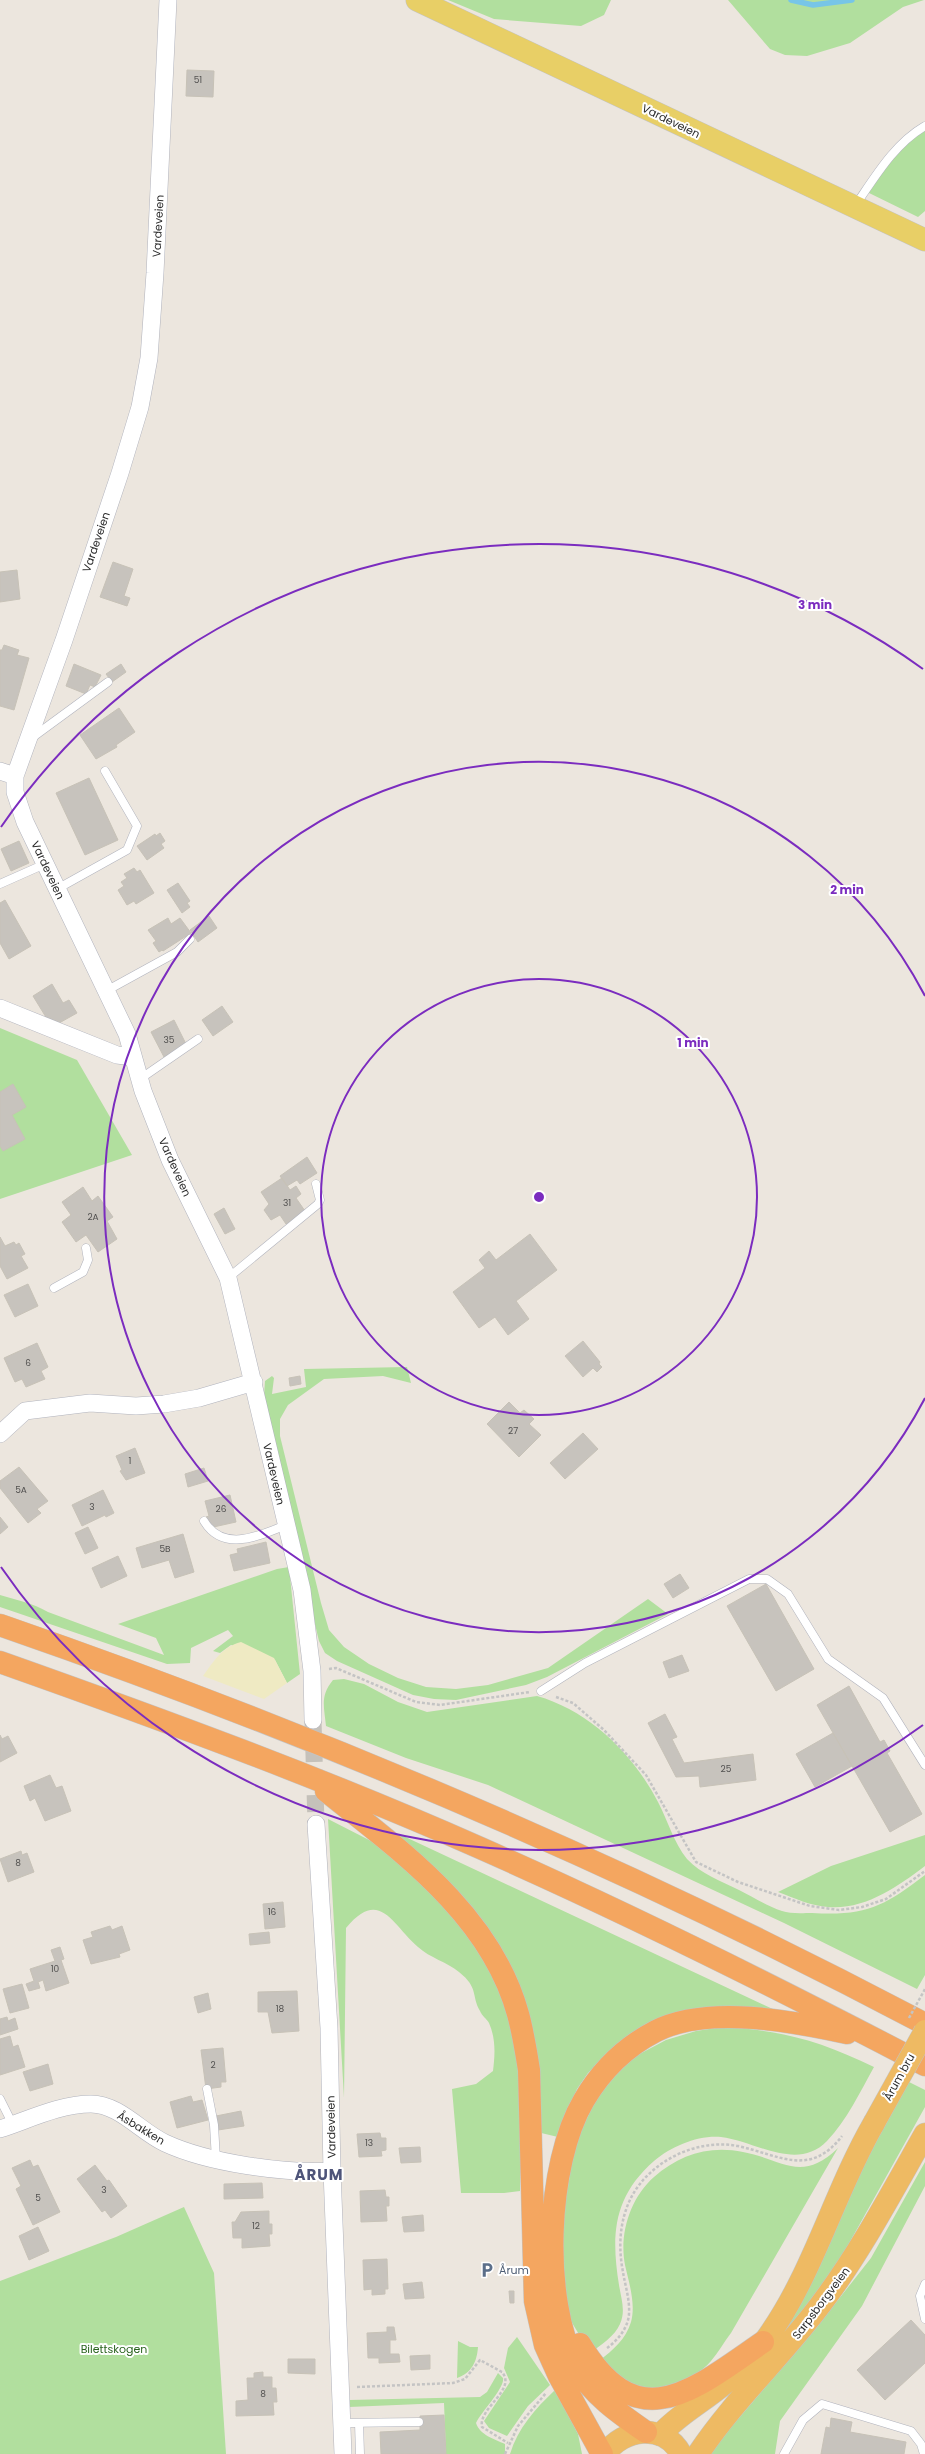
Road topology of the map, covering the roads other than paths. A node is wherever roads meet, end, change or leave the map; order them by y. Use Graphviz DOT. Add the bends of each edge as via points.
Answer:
graph roads {
  1 [pos="168,0"];
  2 [pos="417,0"];
  3 [pos="925,126"];
  4 [pos="855,206"];
  5 [pos="925,240"];
  6 [pos="108,682"];
  7 [pos="27,741"];
  8 [pos="105,770"];
  9 [pos="7,773"];
  10 [pos="45,864"];
  11 [pos="0,884"];
  12 [pos="56,889"];
  13 [pos="190,939"];
  14 [pos="106,991"];
  15 [pos="0,1008"];
  16 [pos="198,1038"];
  17 [pos="133,1057"];
  18 [pos="140,1079"];
  19 [pos="316,1184"];
  20 [pos="86,1248"];
  21 [pos="228,1278"];
  22 [pos="54,1288"];
  23 [pos="254,1382"];
  24 [pos="0,1434"];
  25 [pos="204,1521"];
  26 [pos="286,1525"];
  27 [pos="0,1625"];
  28 [pos="0,1662"];
  29 [pos="540,1691"];
  30 [pos="313,1720"];
  31 [pos="925,1765"];
  32 [pos="308,1776"];
  33 [pos="316,1824"];
  34 [pos="925,2024"];
  35 [pos="925,2031"];
  36 [pos="875,2039"];
  37 [pos="925,2066"];
  38 [pos="208,2089"];
  39 [pos="0,2099"];
  40 [pos="7,2127"];
  41 [pos="924,2136"];
  42 [pos="216,2160"];
  43 [pos="332,2170"];
  44 [pos="925,2284"];
  45 [pos="925,2319"];
  46 [pos="561,2324"];
  47 [pos="763,2342"];
  48 [pos="419,2422"];
  49 [pos="341,2423"];
  50 [pos="359,2423"];
  51 [pos="653,2433"];
  52 [pos="343,2454"];
  53 [pos="360,2454"];
  54 [pos="604,2454"];
  55 [pos="681,2454"];
  56 [pos="698,2454"];
  57 [pos="784,2454"];
  58 [pos="924,2454"];
  1 -- 7 [label="street, Vardeveien" via="160,186 148,365 140,407 120,473"];
  2 -- 4 [label="main road, Vardeveien"];
  3 -- 4 [label="lane" via="893,152"];
  4 -- 5 [label="main road, Vardeveien"];
  6 -- 7 [label="lane"];
  7 -- 9 [label="street, Vardeveien"];
  8 -- 12 [label="lane" via="137,826 127,850"];
  9 -- 10 [label="street, Vardeveien" via="25,822"];
  10 -- 11 [label="lane"];
  10 -- 12 [label="street, Vardeveien"];
  12 -- 14 [label="street, Vardeveien"];
  13 -- 14 [label="lane" via="177,952"];
  14 -- 17 [label="street, Vardeveien" via="127,1034"];
  15 -- 17 [label="street" via="117,1055"];
  16 -- 18 [label="lane"];
  17 -- 18 [label="street, Vardeveien"];
  18 -- 21 [label="street, Vardeveien" via="170,1160"];
  19 -- 21 [label="lane" via="320,1200 318,1204"];
  20 -- 22 [label="lane" via="88,1260 83,1272"];
  21 -- 23 [label="street, Vardeveien"];
  23 -- 24 [label="street" via="199,1398 164,1404 136,1406 90,1403 25,1411"];
  23 -- 26 [label="street, Vardeveien"];
  25 -- 26 [label="lane" via="215,1536 229,1540 240,1540"];
  26 -- 30 [label="street, Vardeveien" via="302,1590 312,1671"];
  27 -- 34 [label="highway" via="188,1692 493,1816 753,1936"];
  28 -- 32 [label="highway"];
  29 -- 31 [label="lane" via="585,1663 750,1579 767,1579 788,1594 828,1659 883,1698"];
  32 -- 36 [label="highway" via="477,1846 586,1896"];
  32 -- 54 [label="highway" via="394,1846 453,1900 485,1942 511,1993 523,2032 529,2070 535,2301 545,2345 559,2376"];
  33 -- 43 [label="street, Vardeveien" via="329,2028"];
  35 -- 47 [label="highway, Årum bru, bridge" via="854,2158 805,2273"];
  36 -- 37 [label="highway"];
  36 -- 46 [label="highway" via="758,2019 706,2019 679,2023 656,2031 633,2045 604,2070 583,2101 569,2138 558,2183 552,2224 552,2263"];
  38 -- 42 [label="lane"];
  39 -- 40 [label="lane"];
  40 -- 42 [label="street, Åsbakken" via="76,2106 92,2104 124,2116 164,2142"];
  41 -- 56 [label="highway, Sarpsborgveien" via="889,2200 844,2273 786,2349 713,2432"];
  42 -- 43 [label="street, Åsbakken" via="311,2172"];
  43 -- 49 [label="street, Vardeveien"];
  44 -- 45 [label="lane" via="920,2296"];
  46 -- 47 [label="highway" via="579,2342 592,2364 604,2377 629,2396 648,2400 694,2388"];
  46 -- 51 [label="highway" via="567,2348 589,2385 621,2415"];
  47 -- 51 [label="highway" via="724,2384"];
  48 -- 50 [label="lane"];
  49 -- 50 [label="lane"];
  49 -- 52 [label="street, Vardeveien"];
  50 -- 53 [label="lane"];
  51 -- 54 [label="highway" via="633,2433 621,2437"];
  51 -- 55 [label="highway" via="670,2441"];
  57 -- 58 [label="lane" via="803,2420 822,2404 911,2431 921,2444"];
}
